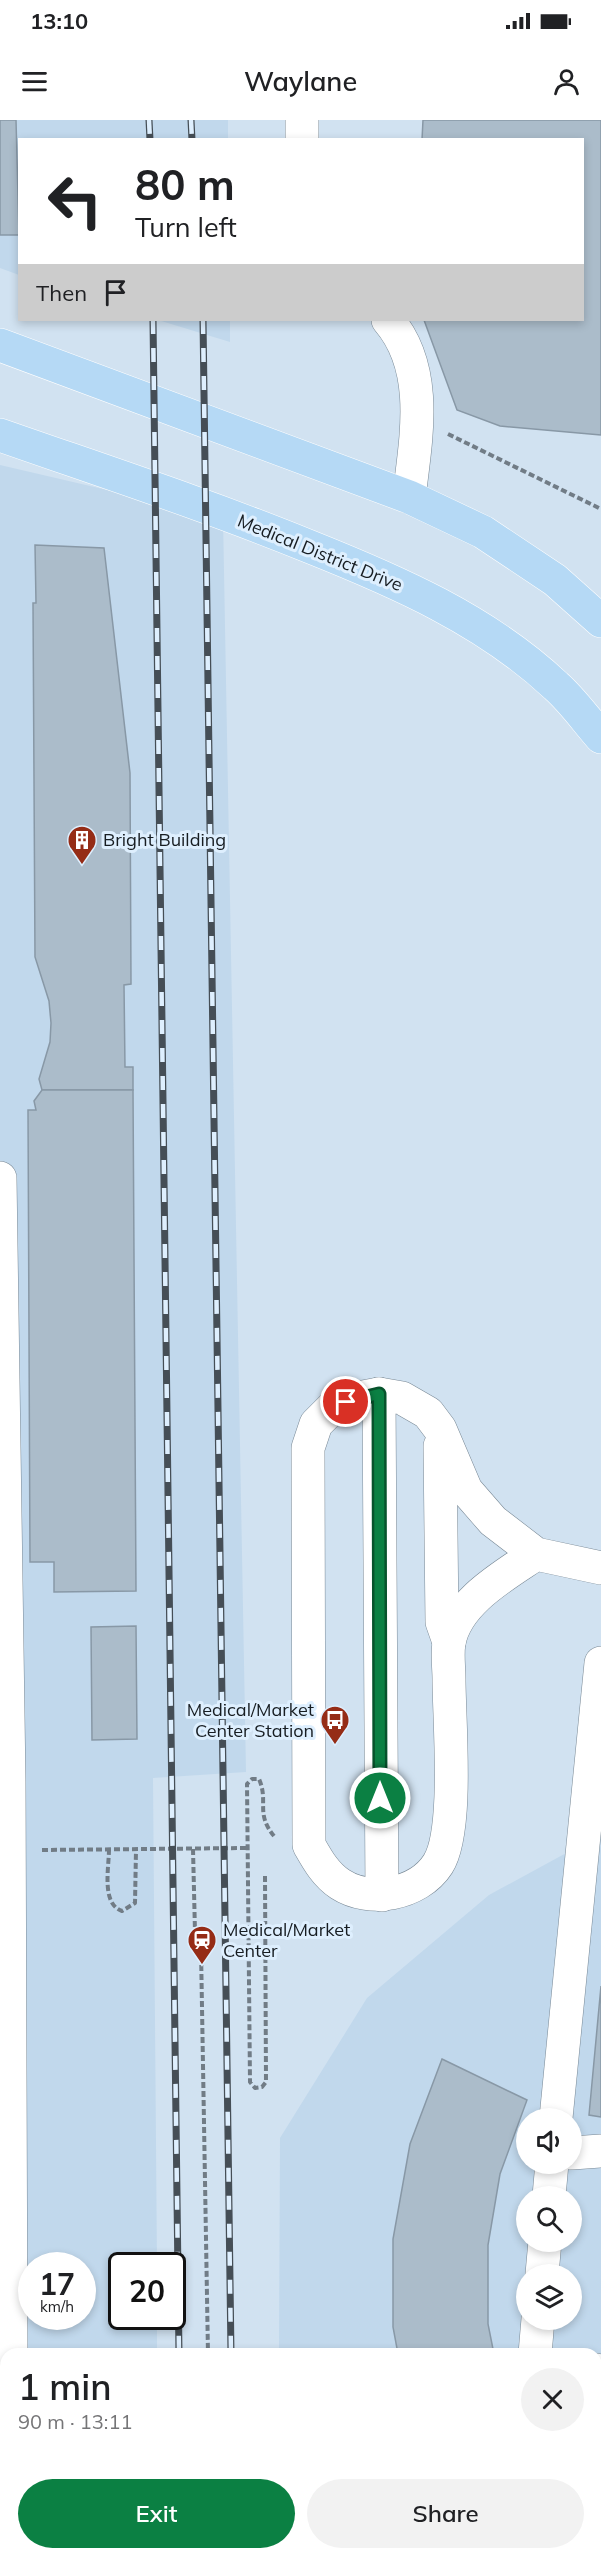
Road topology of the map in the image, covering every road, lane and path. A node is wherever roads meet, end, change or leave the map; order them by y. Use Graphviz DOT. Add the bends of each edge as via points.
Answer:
graph roads {
  1 [pos="302,120"];
  2 [pos="302,138"];
  3 [pos="389,321"];
  4 [pos="0,345"];
  5 [pos="417,418"];
  6 [pos="0,435"];
  7 [pos="409,497"];
  8 [pos="601,509"];
  9 [pos="601,621"];
  10 [pos="601,737"];
  11 [pos="0,1178"];
  12 [pos="379,1394"];
  13 [pos="440,1429"];
  14 [pos="3,1520"];
  15 [pos="536,1554"];
  16 [pos="601,1568"];
  17 [pos="449,1642"];
  18 [pos="601,1663"];
  19 [pos="595,1777"];
  20 [pos="4,1781"];
  21 [pos="280,1844"];
  22 [pos="248,1848"];
  23 [pos="193,1849"];
  24 [pos="42,1850"];
  25 [pos="109,1850"];
  26 [pos="136,1850"];
  27 [pos="265,1876"];
  28 [pos="381,1895"];
  29 [pos="557,2108"];
  30 [pos="601,2151"];
  31 [pos="582,2152"];
  32 [pos="537,2330"];
  33 [pos="11,2348"];
  34 [pos="208,2348"];
  35 [pos="536,2348"];
  1 -- 2 [label="street"];
  3 -- 5 [label="street" via="411,356"];
  4 -- 7 [label="main road"];
  5 -- 7 [label="street"];
  5 -- 8 [label="path"];
  6 -- 10 [label="main road, Medical District Drive" via="248,522 415,592 510,648 557,686"];
  7 -- 9 [label="main road" via="483,532 555,580"];
  11 -- 14 [label="street"];
  12 -- 13 [label="street" via="402,1398 428,1413"];
  12 -- 28 [label="street"];
  12 -- 28 [label="street" via="334,1406 316,1424 308,1448 308,1656 309,1845 320,1865 339,1884 357,1892"];
  13 -- 15 [label="street" via="466,1490 493,1521"];
  13 -- 17 [label="street" via="442,1622"];
  14 -- 20 [label="street"];
  15 -- 16 [label="street"];
  15 -- 17 [label="street" via="495,1581 465,1609"];
  17 -- 28 [label="street" via="449,1814 445,1846 437,1865 420,1881 399,1892"];
  18 -- 19 [label="street"];
  19 -- 29 [label="street"];
  20 -- 33 [label="street"];
  21 -- 22 [label="path" via="264,1824 262,1787 259,1779 252,1779 247,1784"];
  22 -- 23 [label="path"];
  22 -- 27 [label="path" via="250,2082 255,2088 262,2088 266,2082"];
  23 -- 26 [label="path"];
  23 -- 34 [label="path" via="195,1932 201,1949"];
  24 -- 25 [label="path"];
  25 -- 26 [label="path"];
  25 -- 26 [label="path" via="109,1901 122,1911 135,1903"];
  30 -- 31 [label="street"];
  32 -- 35 [label="street"];
}
